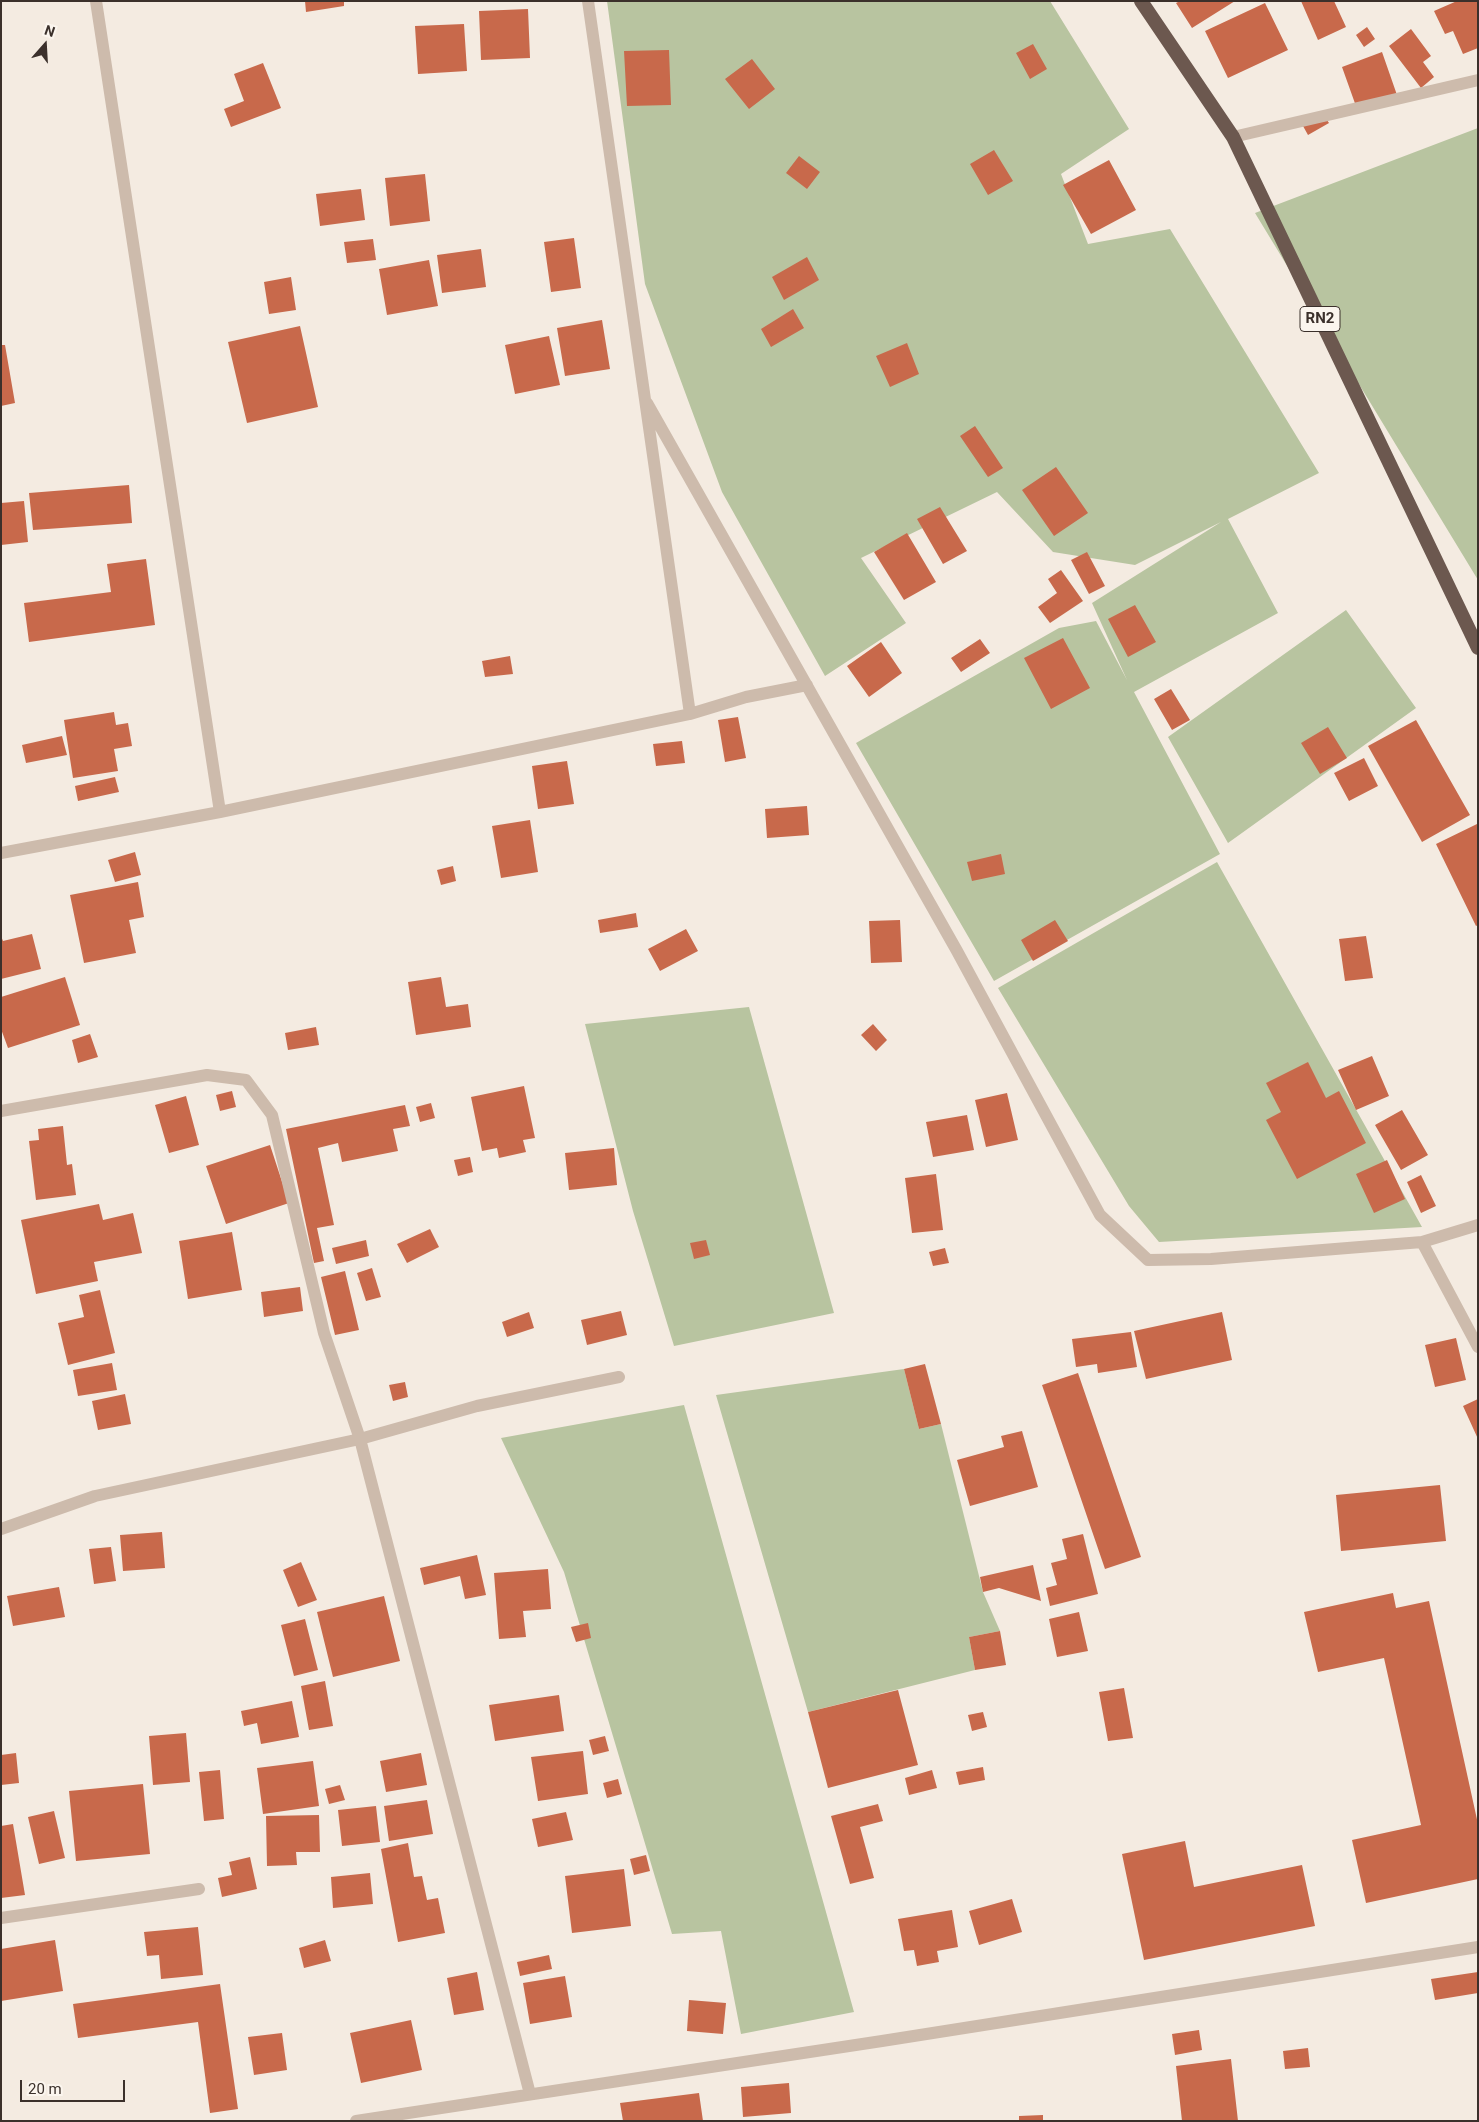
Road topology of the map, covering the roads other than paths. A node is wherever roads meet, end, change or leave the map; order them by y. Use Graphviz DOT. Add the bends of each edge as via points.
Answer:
graph roads {
  1 [pos="96,1"];
  2 [pos="588,1"];
  3 [pos="1141,1"];
  4 [pos="1478,80"];
  5 [pos="1233,138"];
  6 [pos="643,396"];
  7 [pos="1478,648"];
  8 [pos="807,685"];
  9 [pos="690,714"];
  10 [pos="220,812"];
  11 [pos="1,853"];
  12 [pos="1,1111"];
  13 [pos="1478,1225"];
  14 [pos="1422,1242"];
  15 [pos="1478,1347"];
  16 [pos="619,1377"];
  17 [pos="360,1439"];
  18 [pos="1,1530"];
  19 [pos="199,1889"];
  20 [pos="1,1918"];
  21 [pos="1478,1947"];
  22 [pos="530,2094"];
  23 [pos="356,2121"];
  1 -- 10 [label="street"];
  2 -- 6 [label="street"];
  3 -- 5 [label="highway, RN2"];
  4 -- 5 [label="street"];
  5 -- 7 [label="highway, RN2"];
  6 -- 8 [label="street"];
  6 -- 9 [label="street"];
  8 -- 9 [label="street" via="746,697"];
  8 -- 14 [label="street" via="957,951 1100,1215 1148,1260 1211,1259"];
  9 -- 10 [label="street"];
  10 -- 11 [label="street"];
  12 -- 17 [label="street" via="207,1075 246,1080 272,1115 324,1333"];
  13 -- 14 [label="street"];
  14 -- 15 [label="street"];
  16 -- 17 [label="street" via="477,1406"];
  17 -- 18 [label="street" via="95,1496"];
  17 -- 22 [label="street"];
  19 -- 20 [label="street"];
  21 -- 22 [label="street"];
  22 -- 23 [label="street"];
}
